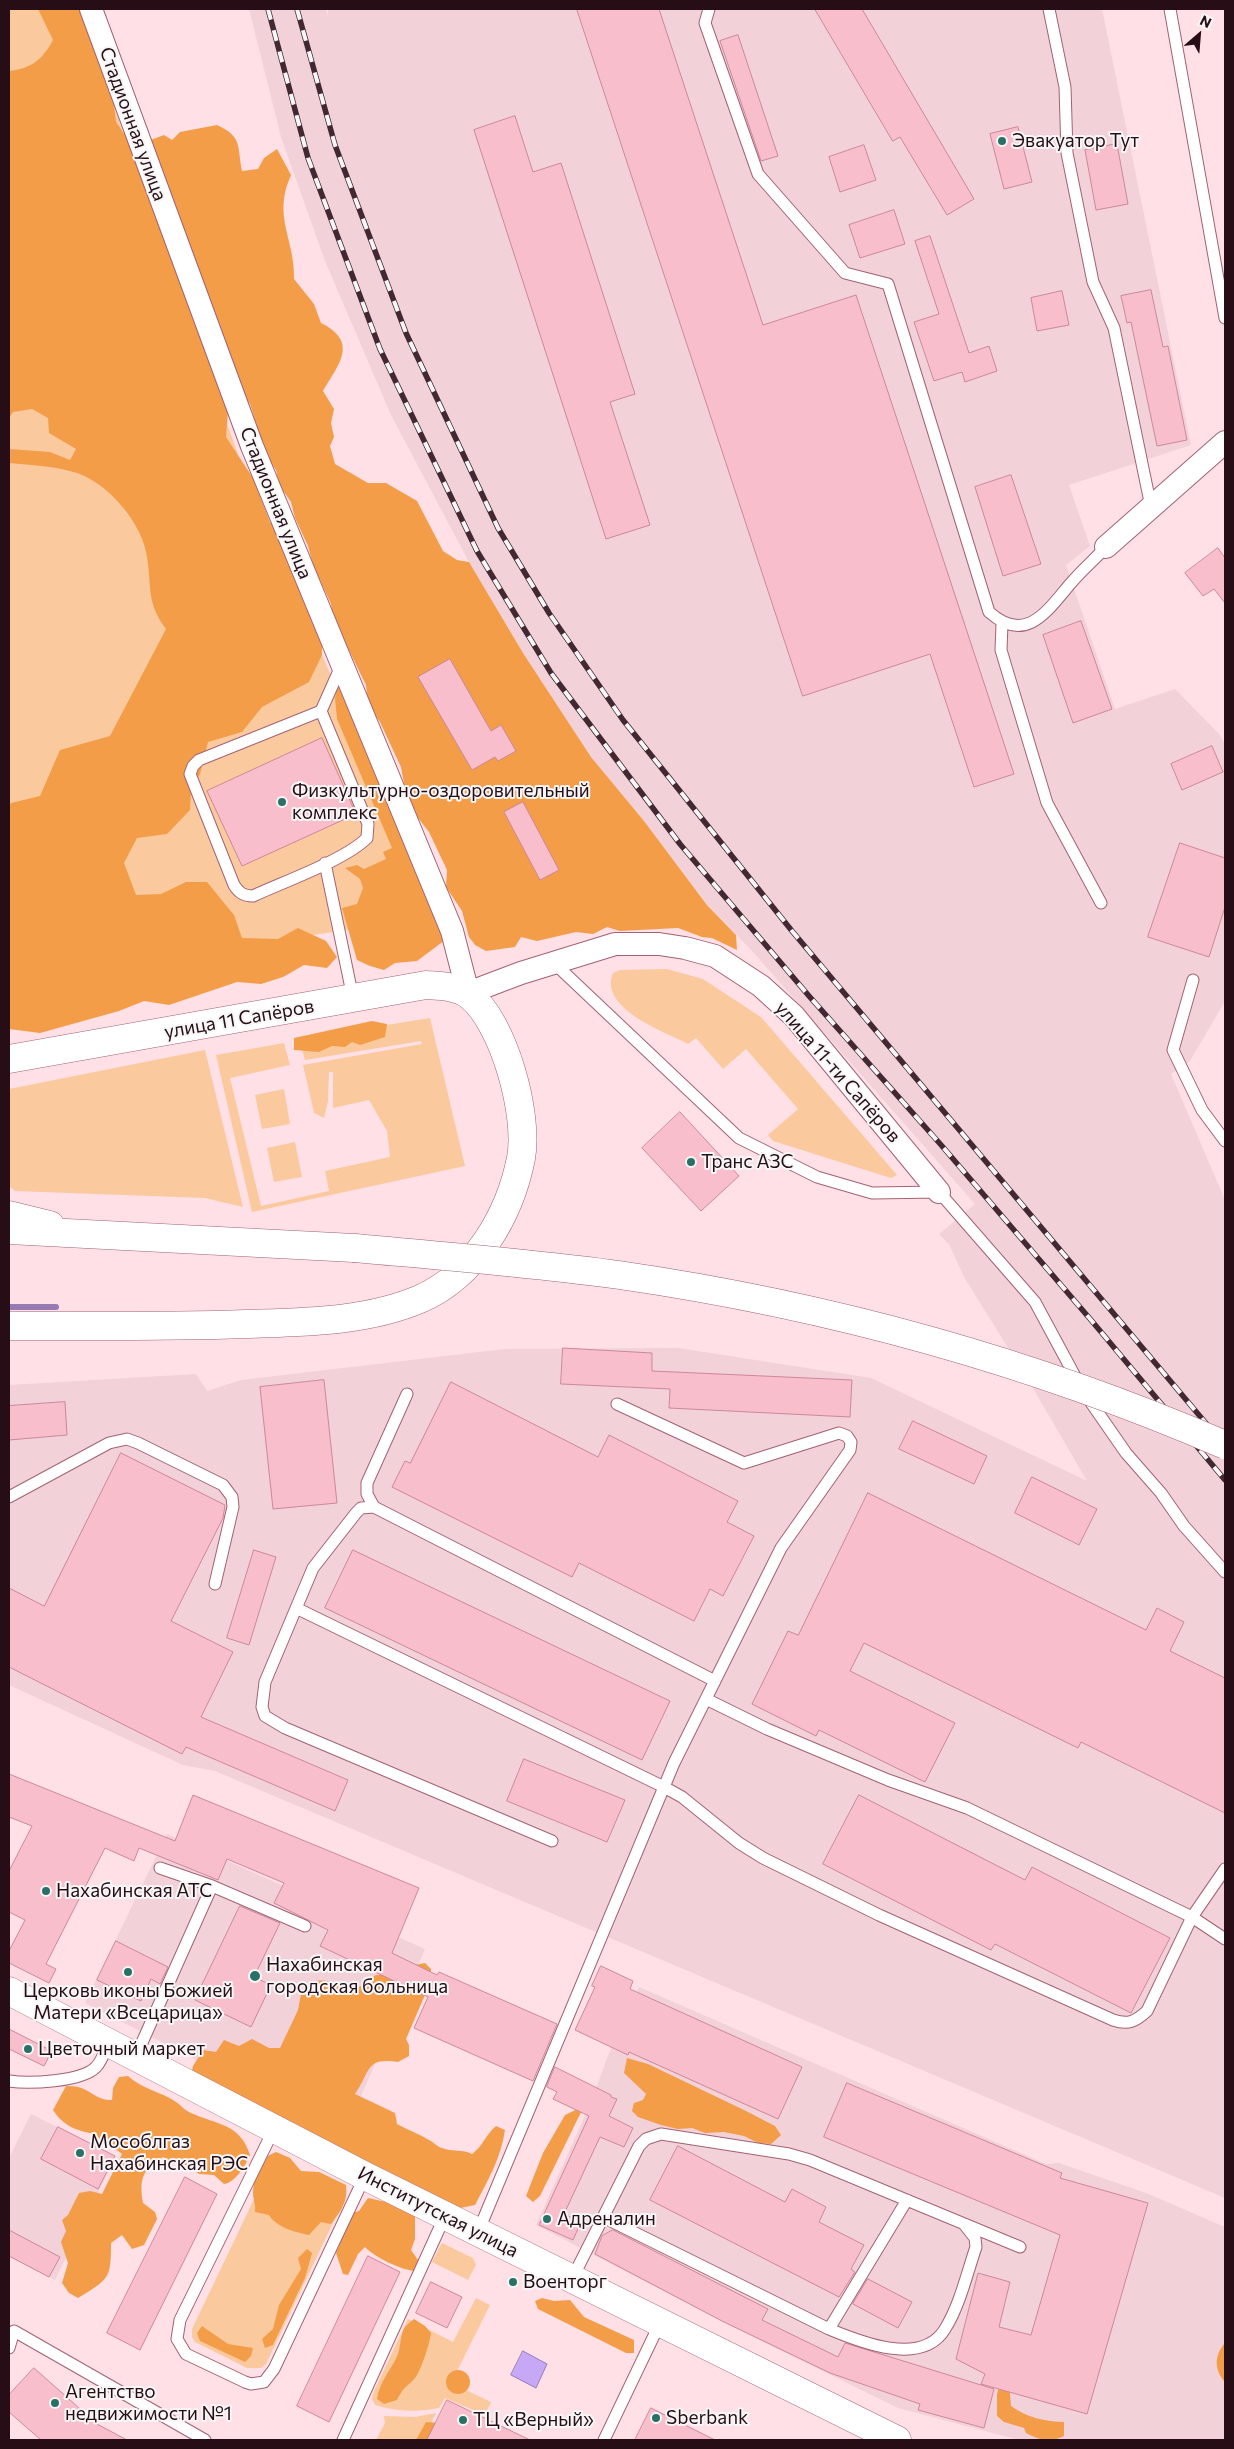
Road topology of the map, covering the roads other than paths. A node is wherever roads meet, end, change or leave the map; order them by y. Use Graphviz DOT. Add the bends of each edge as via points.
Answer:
graph roads {
  1 [pos="91,9"];
  2 [pos="709,9"];
  3 [pos="1049,9"];
  4 [pos="1170,9"];
  5 [pos="1225,318"];
  6 [pos="1225,442"];
  7 [pos="1151,506"];
  8 [pos="1106,547"];
  9 [pos="1002,624"];
  10 [pos="342,662"];
  11 [pos="321,710"];
  12 [pos="325,863"];
  13 [pos="1101,903"];
  14 [pos="554,962"];
  15 [pos="1193,980"];
  16 [pos="468,994"];
  17 [pos="353,998"];
  18 [pos="21,1058"];
  19 [pos="9,1065"];
  20 [pos="1225,1141"];
  21 [pos="939,1192"];
  22 [pos="9,1215"];
  23 [pos="9,1230"];
  24 [pos="86,1233"];
  25 [pos="9,1326"];
  26 [pos="407,1394"];
  27 [pos="617,1404"];
  28 [pos="1225,1446"];
  29 [pos="9,1497"];
  30 [pos="374,1507"];
  31 [pos="1225,1572"];
  32 [pos="215,1584"];
  33 [pos="296,1608"];
  34 [pos="716,1681"];
  35 [pos="706,1699"];
  36 [pos="664,1787"];
  37 [pos="552,1841"];
  38 [pos="160,1868"];
  39 [pos="1225,1870"];
  40 [pos="212,1886"];
  41 [pos="1192,1917"];
  42 [pos="305,1926"];
  43 [pos="1225,1939"];
  44 [pos="9,1992"];
  45 [pos="108,2043"];
  46 [pos="136,2056"];
  47 [pos="9,2081"];
  48 [pos="274,2129"];
  49 [pos="365,2176"];
  50 [pos="908,2200"];
  51 [pos="445,2216"];
  52 [pos="602,2217"];
  53 [pos="962,2223"];
  54 [pos="478,2232"];
  55 [pos="1020,2247"];
  56 [pos="572,2280"];
  57 [pos="660,2324"];
  58 [pos="829,2329"];
  59 [pos="11,2330"];
  60 [pos="9,2348"];
  61 [pos="206,2440"];
  62 [pos="343,2440"];
  63 [pos="604,2440"];
  64 [pos="897,2440"];
  1 -- 10 [label="street, Стадионная улица" via="252,446"];
  2 -- 9 [label="lane" via="706,23 758,174 845,274 888,284 989,612"];
  3 -- 7 [label="lane" via="1064,87 1067,153 1093,282 1114,328"];
  4 -- 5 [label="lane"];
  6 -- 7 [label="street"];
  7 -- 8 [label="street"];
  8 -- 9 [label="lane" via="1047,612 1030,623 1015,627"];
  9 -- 13 [label="lane" via="1001,650 1046,803"];
  10 -- 11 [label="lane"];
  10 -- 16 [label="street, Стадионная улица" via="452,931"];
  11 -- 12 [label="lane" via="369,831 361,844"];
  11 -- 12 [label="lane" via="199,760 190,774 239,892 253,896"];
  12 -- 17 [label="lane"];
  14 -- 16 [label="street, улица 11-ти Сапёров"];
  14 -- 21 [label="lane" via="739,1138 817,1177 872,1194"];
  14 -- 21 [label="street, улица 11-ти Сапёров" via="615,944 659,944 715,956 761,986 794,1016"];
  15 -- 20 [label="lane" via="1174,1050 1202,1110"];
  16 -- 17 [label="street, улица 11 Сапёров" via="448,986 426,985"];
  16 -- 25 [label="street" via="483,1008 506,1058 521,1119 522,1156 512,1192 496,1226 478,1254 449,1280 422,1298 388,1311 315,1322"];
  17 -- 18 [label="street, улица 11 Сапёров"];
  18 -- 19 [label="street, улица 11 Сапёров"];
  21 -- 31 [label="lane" via="1035,1302 1083,1391 1120,1445"];
  22 -- 24 [label="street"];
  23 -- 24 [label="street"];
  24 -- 28 [label="street, bridge" via="354,1248 502,1261 620,1276 757,1300 915,1336 1049,1378 1170,1422"];
  26 -- 30 [label="lane" via="367,1483 367,1494"];
  27 -- 34 [label="lane" via="744,1463 839,1433 851,1442 850,1450 782,1548"];
  29 -- 32 [label="lane" via="109,1443 127,1439 138,1443 223,1485 232,1497 233,1507"];
  30 -- 33 [label="lane" via="362,1508 356,1513 321,1557"];
  30 -- 34 [label="lane"];
  33 -- 36 [label="lane"];
  33 -- 37 [label="lane" via="265,1682 262,1707 265,1716 285,1728"];
  34 -- 35 [label="lane"];
  35 -- 36 [label="lane"];
  35 -- 41 [label="lane" via="767,1729 888,1780 966,1808"];
  36 -- 41 [label="lane" via="763,1858 879,1915 1124,2024 1136,2021 1146,2011"];
  36 -- 54 [label="lane"];
  38 -- 40 [label="lane"];
  39 -- 41 [label="lane"];
  40 -- 42 [label="lane"];
  40 -- 46 [label="lane"];
  41 -- 43 [label="lane"];
  44 -- 45 [label="street, Институтская улица"];
  45 -- 46 [label="street, Институтская улица"];
  45 -- 47 [label="lane" via="95,2068 86,2073 40,2084"];
  46 -- 48 [label="street, Институтская улица"];
  48 -- 49 [label="street, Институтская улица"];
  48 -- 49 [label="lane" via="180,2320 177,2339 186,2354 245,2382 264,2382 274,2369"];
  49 -- 51 [label="street, Институтская улица"];
  50 -- 52 [label="lane" via="830,2167 789,2154 661,2134 646,2139 639,2146"];
  50 -- 53 [label="lane"];
  50 -- 58 [label="lane"];
  51 -- 54 [label="street, Институтская улица"];
  51 -- 62 [label="lane"];
  52 -- 56 [label="lane"];
  52 -- 58 [label="lane"];
  53 -- 55 [label="lane"];
  53 -- 58 [label="lane" via="975,2238 976,2247 948,2323 932,2342 894,2349 864,2344"];
  54 -- 56 [label="street, Институтская улица"];
  56 -- 57 [label="street, Институтская улица"];
  57 -- 63 [label="lane"];
  57 -- 64 [label="street, Институтская улица"];
  59 -- 60 [label="lane"];
  59 -- 61 [label="lane"];
}
